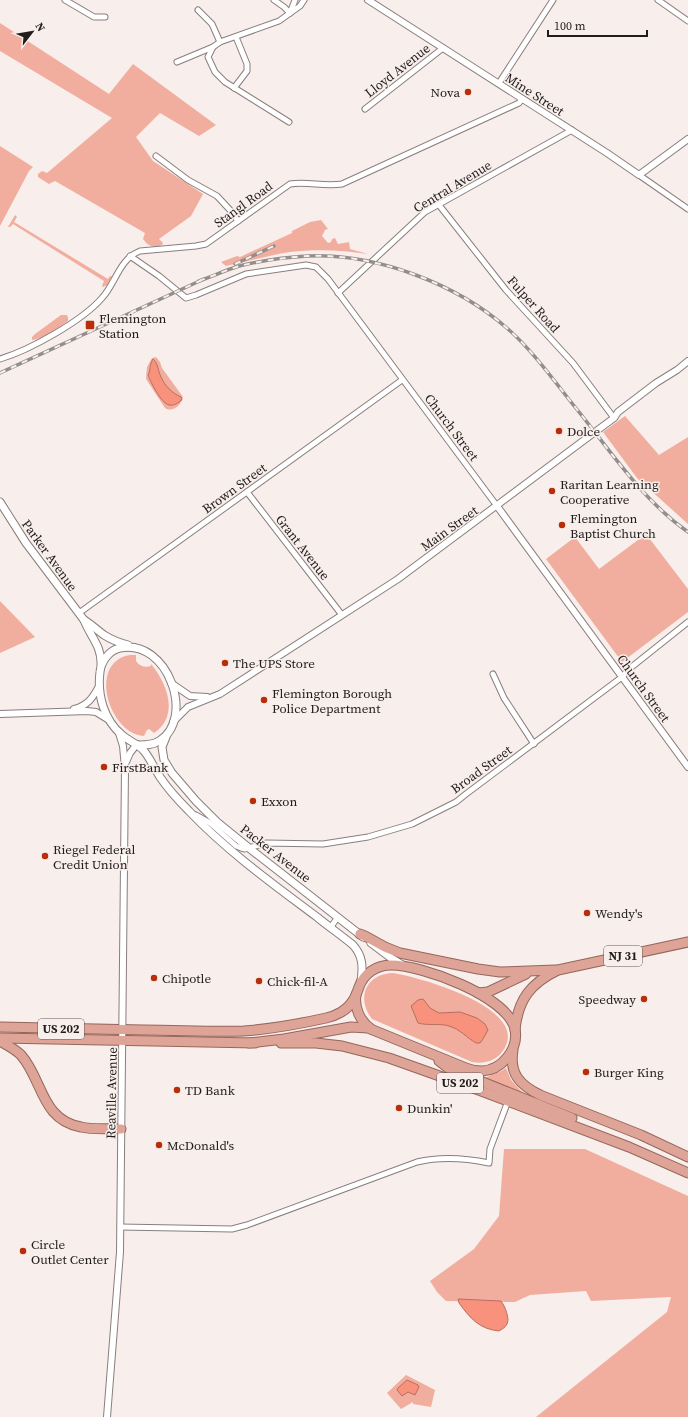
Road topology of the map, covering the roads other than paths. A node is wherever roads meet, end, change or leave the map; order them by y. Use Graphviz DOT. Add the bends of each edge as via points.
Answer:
graph roads {
  1 [pos="65,0"];
  2 [pos="274,0"];
  3 [pos="295,0"];
  4 [pos="304,0"];
  5 [pos="368,0"];
  6 [pos="553,0"];
  7 [pos="658,0"];
  8 [pos="198,10"];
  9 [pos="290,13"];
  10 [pos="105,17"];
  11 [pos="688,21"];
  12 [pos="236,37"];
  13 [pos="220,42"];
  14 [pos="213,47"];
  15 [pos="443,48"];
  16 [pos="177,62"];
  17 [pos="499,83"];
  18 [pos="234,88"];
  19 [pos="522,98"];
  20 [pos="365,109"];
  21 [pos="289,122"];
  22 [pos="572,130"];
  23 [pos="688,139"];
  24 [pos="156,156"];
  25 [pos="639,175"];
  26 [pos="439,205"];
  27 [pos="688,209"];
  28 [pos="238,221"];
  29 [pos="130,256"];
  30 [pos="338,293"];
  31 [pos="0,359"];
  32 [pos="688,361"];
  33 [pos="402,380"];
  34 [pos="614,418"];
  35 [pos="247,492"];
  36 [pos="0,502"];
  37 [pos="497,506"];
  38 [pos="79,613"];
  39 [pos="342,615"];
  40 [pos="84,620"];
  41 [pos="688,622"];
  42 [pos="133,647"];
  43 [pos="100,669"];
  44 [pos="493,674"];
  45 [pos="622,678"];
  46 [pos="171,683"];
  47 [pos="99,686"];
  48 [pos="213,697"];
  49 [pos="69,710"];
  50 [pos="0,714"];
  51 [pos="110,720"];
  52 [pos="173,722"];
  53 [pos="120,733"];
  54 [pos="167,734"];
  55 [pos="534,744"];
  56 [pos="138,745"];
  57 [pos="688,767"];
  58 [pos="125,768"];
  59 [pos="190,812"];
  60 [pos="249,848"];
  61 [pos="338,917"];
  62 [pos="330,928"];
  63 [pos="360,934"];
  64 [pos="688,942"];
  65 [pos="408,967"];
  66 [pos="558,970"];
  67 [pos="533,971"];
  68 [pos="361,981"];
  69 [pos="357,992"];
  70 [pos="478,993"];
  71 [pos="0,1027"];
  72 [pos="122,1030"];
  73 [pos="515,1031"];
  74 [pos="376,1032"];
  75 [pos="0,1038"];
  76 [pos="122,1041"];
  77 [pos="0,1042"];
  78 [pos="249,1043"];
  79 [pos="514,1046"];
  80 [pos="428,1053"];
  81 [pos="508,1101"];
  82 [pos="121,1129"];
  83 [pos="688,1157"];
  84 [pos="662,1161"];
  85 [pos="688,1173"];
  86 [pos="120,1227"];
  87 [pos="107,1417"];
  1 -- 10 [label="street" via="94,17"];
  2 -- 9 [label="street"];
  3 -- 9 [label="street"];
  4 -- 9 [label="street"];
  5 -- 15 [label="street, Mine Street"];
  6 -- 17 [label="street"];
  7 -- 11 [label="street"];
  8 -- 13 [label="street" via="212,24"];
  9 -- 12 [label="street" via="273,24"];
  12 -- 13 [label="street"];
  12 -- 18 [label="street" via="247,71"];
  13 -- 14 [label="street"];
  14 -- 16 [label="street"];
  14 -- 18 [label="street" via="208,57 212,68"];
  15 -- 17 [label="street, Mine Street"];
  15 -- 20 [label="street, Lloyd Avenue"];
  17 -- 19 [label="street, Mine Street"];
  18 -- 21 [label="street"];
  19 -- 22 [label="street, Mine Street"];
  19 -- 28 [label="street, Stangl Road" via="519,103 342,184 286,186"];
  22 -- 25 [label="street, Mine Street"];
  22 -- 26 [label="street, Central Avenue"];
  23 -- 25 [label="street"];
  24 -- 28 [label="street" via="188,180 217,196"];
  25 -- 27 [label="street, Mine Street"];
  26 -- 30 [label="street, Central Avenue" via="421,215"];
  26 -- 34 [label="street, Fulper Road" via="506,290 573,363"];
  28 -- 29 [label="street, Stangl Road" via="206,244 140,251"];
  29 -- 30 [label="street, Church Street" via="186,298 246,274 306,265 312,265 319,270"];
  29 -- 31 [label="street" via="103,297 94,306 58,333"];
  30 -- 33 [label="street, Church Street"];
  32 -- 34 [label="street, Main Street" via="618,412"];
  33 -- 35 [label="street, Brown Street"];
  33 -- 37 [label="street, Church Street"];
  34 -- 37 [label="street, Main Street"];
  35 -- 38 [label="street, Brown Street"];
  35 -- 39 [label="street, Grant Avenue"];
  36 -- 38 [label="main road, Parker Avenue" via="26,543"];
  37 -- 39 [label="street, Main Street" via="398,579"];
  37 -- 45 [label="street, Church Street"];
  38 -- 40 [label="main road, Parker Avenue"];
  39 -- 48 [label="street, Main Street"];
  40 -- 42 [label="main road, Parker Avenue" via="105,636"];
  40 -- 43 [label="main road, Parker Avenue" via="98,646 101,656"];
  41 -- 45 [label="street, Broad Street" via="629,668"];
  42 -- 43 [label="main road" via="114,650 104,659"];
  42 -- 46 [label="main road" via="147,651 157,659"];
  43 -- 47 [label="main road"];
  44 -- 55 [label="street" via="504,698"];
  45 -- 55 [label="street, Broad Street"];
  45 -- 57 [label="street, Church Street"];
  46 -- 48 [label="street" via="190,696"];
  46 -- 52 [label="main road" via="176,706"];
  47 -- 49 [label="street" via="89,702"];
  47 -- 51 [label="main road" via="102,704"];
  48 -- 52 [label="street, Main Street" via="188,707"];
  49 -- 50 [label="street"];
  49 -- 51 [label="street" via="96,712"];
  51 -- 53 [label="main road"];
  52 -- 54 [label="main road"];
  53 -- 56 [label="main road"];
  53 -- 58 [label="street, Reaville Avenue"];
  54 -- 56 [label="main road" via="154,743"];
  54 -- 60 [label="main road, Packer Avenue" via="162,745 162,755 172,773 208,813"];
  55 -- 60 [label="street, Broad Street" via="456,802 412,824 345,842 266,843"];
  56 -- 58 [label="street, Reaville Avenue" via="130,753"];
  56 -- 59 [label="main road, Packer Avenue" via="166,785"];
  58 -- 72 [label="street, Reaville Avenue"];
  59 -- 60 [label="street" via="210,823 236,846"];
  59 -- 62 [label="main road, Packer Avenue" via="226,846"];
  60 -- 61 [label="main road, Packer Avenue"];
  61 -- 62 [label="street"];
  61 -- 63 [label="main road, Packer Avenue"];
  62 -- 68 [label="main road, Packer Avenue" via="353,945 360,955 363,966"];
  63 -- 65 [label="main road, Packer Avenue" via="391,958"];
  63 -- 67 [label="highway" via="396,952 418,958 493,972"];
  64 -- 66 [label="highway, NJ 31 / NJ 31"];
  65 -- 68 [label="highway" via="380,967 369,972"];
  65 -- 70 [label="highway"];
  66 -- 67 [label="highway, NJ 31"];
  66 -- 73 [label="highway, NJ 31 / NJ 31" via="536,984 524,998 517,1014"];
  67 -- 70 [label="highway, NJ 31" via="488,992"];
  68 -- 69 [label="highway, US 202"];
  69 -- 72 [label="highway, US 202" via="348,1007 332,1017 280,1026 244,1031"];
  69 -- 74 [label="highway" via="356,1002 360,1017"];
  70 -- 73 [label="highway" via="506,1013"];
  71 -- 72 [label="highway, US 202"];
  72 -- 76 [label="street, Reaville Avenue"];
  73 -- 79 [label="highway, NJ 31"];
  74 -- 78 [label="highway" via="368,1028 351,1027"];
  74 -- 80 [label="highway"];
  75 -- 76 [label="highway, US 202"];
  76 -- 78 [label="highway, US 202 / US 202"];
  76 -- 82 [label="street, Reaville Avenue"];
  77 -- 82 [label="highway" via="20,1054 33,1072 47,1104 62,1120 81,1127"];
  78 -- 81 [label="highway, US 202 / US 202" via="330,1044 354,1048 402,1062"];
  79 -- 80 [label="highway" via="508,1057 500,1064 483,1071 466,1068"];
  79 -- 83 [label="highway" via="513,1068 518,1080 526,1088"];
  80 -- 84 [label="highway" via="448,1068 601,1130"];
  81 -- 84 [label="highway, US 202 / US 202"];
  81 -- 86 [label="street" via="490,1149 490,1163 430,1158 232,1229"];
  82 -- 86 [label="street, Reaville Avenue"];
  84 -- 85 [label="highway, US 202 / US 202"];
  86 -- 87 [label="street, Reaville Avenue"];
}
